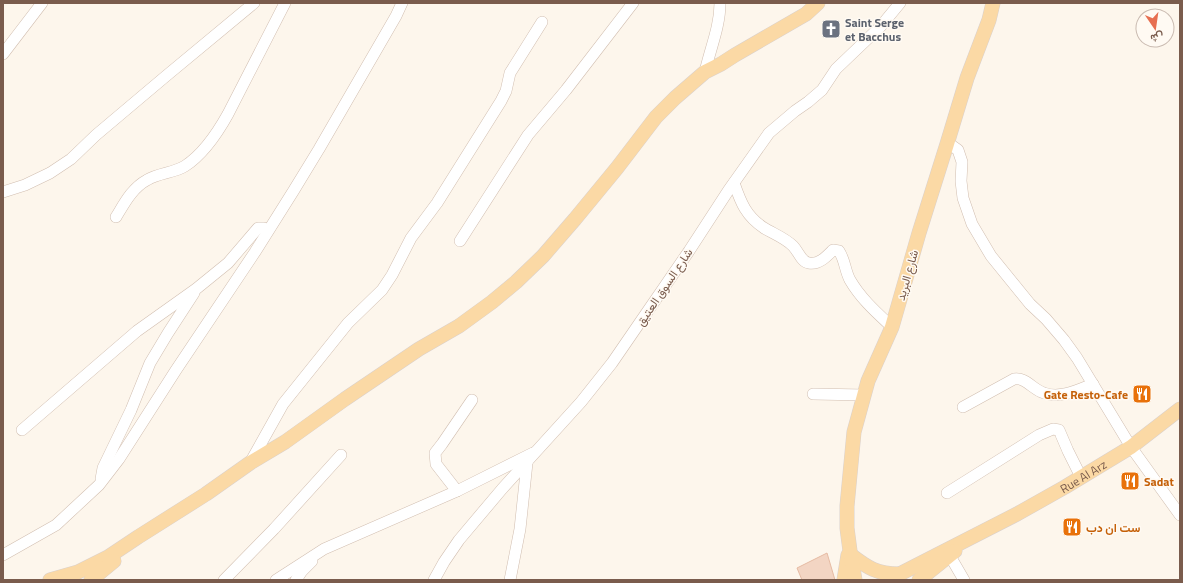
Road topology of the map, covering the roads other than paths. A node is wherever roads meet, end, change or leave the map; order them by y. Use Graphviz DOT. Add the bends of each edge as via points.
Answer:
graph roads {
  1 [pos="42,3"];
  2 [pos="254,3"];
  3 [pos="285,3"];
  4 [pos="402,3"];
  5 [pos="634,3"];
  6 [pos="720,3"];
  7 [pos="818,3"];
  8 [pos="900,3"];
  9 [pos="993,3"];
  10 [pos="542,22"];
  11 [pos="3,54"];
  12 [pos="705,72"];
  13 [pos="947,144"];
  14 [pos="734,183"];
  15 [pos="3,192"];
  16 [pos="116,217"];
  17 [pos="267,231"];
  18 [pos="460,241"];
  19 [pos="196,289"];
  20 [pos="892,327"];
  21 [pos="1093,384"];
  22 [pos="813,394"];
  23 [pos="864,395"];
  24 [pos="472,400"];
  25 [pos="963,407"];
  26 [pos="1180,409"];
  27 [pos="22,430"];
  28 [pos="1131,447"];
  29 [pos="538,450"];
  30 [pos="341,455"];
  31 [pos="250,463"];
  32 [pos="527,463"];
  33 [pos="1081,477"];
  34 [pos="99,485"];
  35 [pos="457,491"];
  36 [pos="947,494"];
  37 [pos="1180,515"];
  38 [pos="979,533"];
  39 [pos="138,537"];
  40 [pos="324,549"];
  41 [pos="850,553"];
  42 [pos="3,555"];
  43 [pos="950,556"];
  44 [pos="894,577"];
  45 [pos="50,580"];
  46 [pos="92,580"];
  47 [pos="224,580"];
  48 [pos="276,580"];
  49 [pos="296,580"];
  50 [pos="434,580"];
  51 [pos="510,580"];
  52 [pos="844,580"];
  53 [pos="855,580"];
  54 [pos="919,580"];
  55 [pos="964,580"];
  1 -- 11 [label="street"];
  2 -- 15 [label="street" via="70,159 50,173"];
  3 -- 16 [label="street" via="221,126 184,167 147,179 130,194"];
  4 -- 17 [label="street" via="320,149"];
  5 -- 18 [label="street" via="528,135"];
  6 -- 12 [label="street" via="718,28"];
  7 -- 12 [label="main road" via="806,14"];
  8 -- 14 [label="street, شارع السوق العتيق" via="881,26 836,69 822,90 769,133"];
  9 -- 13 [label="main road, شارع البريد"];
  10 -- 31 [label="street" via="510,73 501,101 437,204 411,238 392,276 382,290 348,324 284,404"];
  12 -- 31 [label="main road" via="656,117 575,219 516,282 459,326 419,349 285,442"];
  13 -- 20 [label="main road, شارع البريد"];
  13 -- 21 [label="street" via="958,150 962,162 963,198 972,224 991,256 1030,304 1046,318 1064,340"];
  14 -- 20 [label="street" via="748,215 792,246 801,259 814,264 823,260 833,250 838,251 855,287 868,304"];
  14 -- 29 [label="street, شارع السوق العتيق" via="612,363"];
  17 -- 19 [label="street" via="258,228 228,263"];
  17 -- 34 [label="street" via="119,460"];
  19 -- 27 [label="street" via="137,331"];
  19 -- 34 [label="street" via="150,363 103,468"];
  20 -- 23 [label="main road, شارع البريد"];
  21 -- 25 [label="street" via="1065,394 1054,395 1033,388 1019,378"];
  21 -- 28 [label="street"];
  22 -- 23 [label="street"];
  23 -- 41 [label="main road, شارع البريد" via="854,432 847,506"];
  24 -- 35 [label="street" via="435,453 436,464"];
  26 -- 28 [label="main road, Rue Al Arz"];
  28 -- 33 [label="main road, Rue Al Arz"];
  28 -- 37 [label="street"];
  29 -- 32 [label="street, شارع السوق العتيق"];
  29 -- 35 [label="street"];
  30 -- 47 [label="street" via="274,530"];
  31 -- 39 [label="main road"];
  32 -- 50 [label="street, شارع السوق العتيق" via="459,540"];
  32 -- 51 [label="street" via="520,529"];
  33 -- 36 [label="street" via="1059,430 1053,429 1039,435"];
  33 -- 38 [label="main road, Rue Al Arz"];
  34 -- 42 [label="street" via="56,525"];
  35 -- 40 [label="street"];
  38 -- 43 [label="main road, Rue Al Arz"];
  38 -- 44 [label="main road, Rue Al Arz"];
  39 -- 45 [label="main road" via="92,566"];
  39 -- 46 [label="main road"];
  40 -- 48 [label="street"];
  40 -- 49 [label="street"];
  41 -- 44 [label="main road" via="862,564"];
  41 -- 52 [label="main road, شارع البريد"];
  41 -- 53 [label="main road, شارع البريد"];
  43 -- 54 [label="main road, Rue Al Arz"];
  43 -- 55 [label="street"];
}
